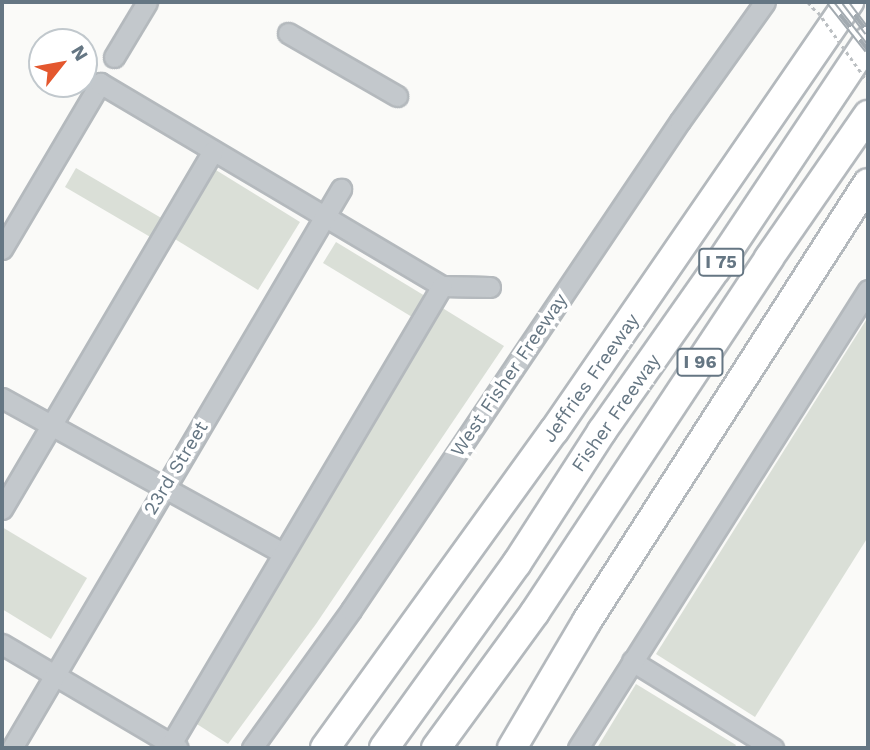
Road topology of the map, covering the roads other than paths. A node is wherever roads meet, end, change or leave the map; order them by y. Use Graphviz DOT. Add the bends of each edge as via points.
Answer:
graph roads {
  1 [pos="147,2"];
  2 [pos="765,2"];
  3 [pos="849,2"];
  4 [pos="288,33"];
  5 [pos="868,40"];
  6 [pos="114,57"];
  7 [pos="397,96"];
  8 [pos="868,115"];
  9 [pos="213,150"];
  10 [pos="868,183"];
  11 [pos="341,189"];
  12 [pos="325,217"];
  13 [pos="2,249"];
  14 [pos="442,286"];
  15 [pos="489,287"];
  16 [pos="868,290"];
  17 [pos="2,398"];
  18 [pos="51,425"];
  19 [pos="164,487"];
  20 [pos="2,509"];
  21 [pos="283,553"];
  22 [pos="2,644"];
  23 [pos="632,661"];
  24 [pos="494,672"];
  25 [pos="55,676"];
  26 [pos="175,746"];
  27 [pos="12,748"];
  28 [pos="252,748"];
  29 [pos="325,748"];
  30 [pos="384,748"];
  31 [pos="436,748"];
  32 [pos="448,748"];
  33 [pos="512,748"];
  34 [pos="578,748"];
  35 [pos="773,748"];
  1 -- 6 [label="street"];
  2 -- 28 [label="street, West Fisher Freeway"];
  3 -- 29 [label="highway, Jeffries Freeway" via="554,431"];
  4 -- 7 [label="street"];
  5 -- 30 [label="highway, Fisher Freeway / I 75" via="602,430 517,563"];
  8 -- 24 [label="highway, I 96"];
  9 -- 12 [label="street"];
  9 -- 13 [label="street" via="100,83"];
  9 -- 18 [label="street"];
  10 -- 33 [label="highway" via="587,621"];
  11 -- 12 [label="street, 23rd Street"];
  12 -- 14 [label="street"];
  12 -- 19 [label="street, 23rd Street"];
  14 -- 15 [label="street"];
  14 -- 21 [label="street"];
  16 -- 23 [label="street"];
  17 -- 18 [label="street"];
  18 -- 19 [label="street"];
  18 -- 20 [label="street"];
  19 -- 21 [label="street"];
  19 -- 25 [label="street, 23rd Street"];
  21 -- 26 [label="street"];
  22 -- 25 [label="street"];
  23 -- 34 [label="street"];
  23 -- 35 [label="street"];
  24 -- 31 [label="highway"];
  24 -- 32 [label="highway"];
  25 -- 26 [label="street"];
  25 -- 27 [label="street, 23rd Street"];
}
